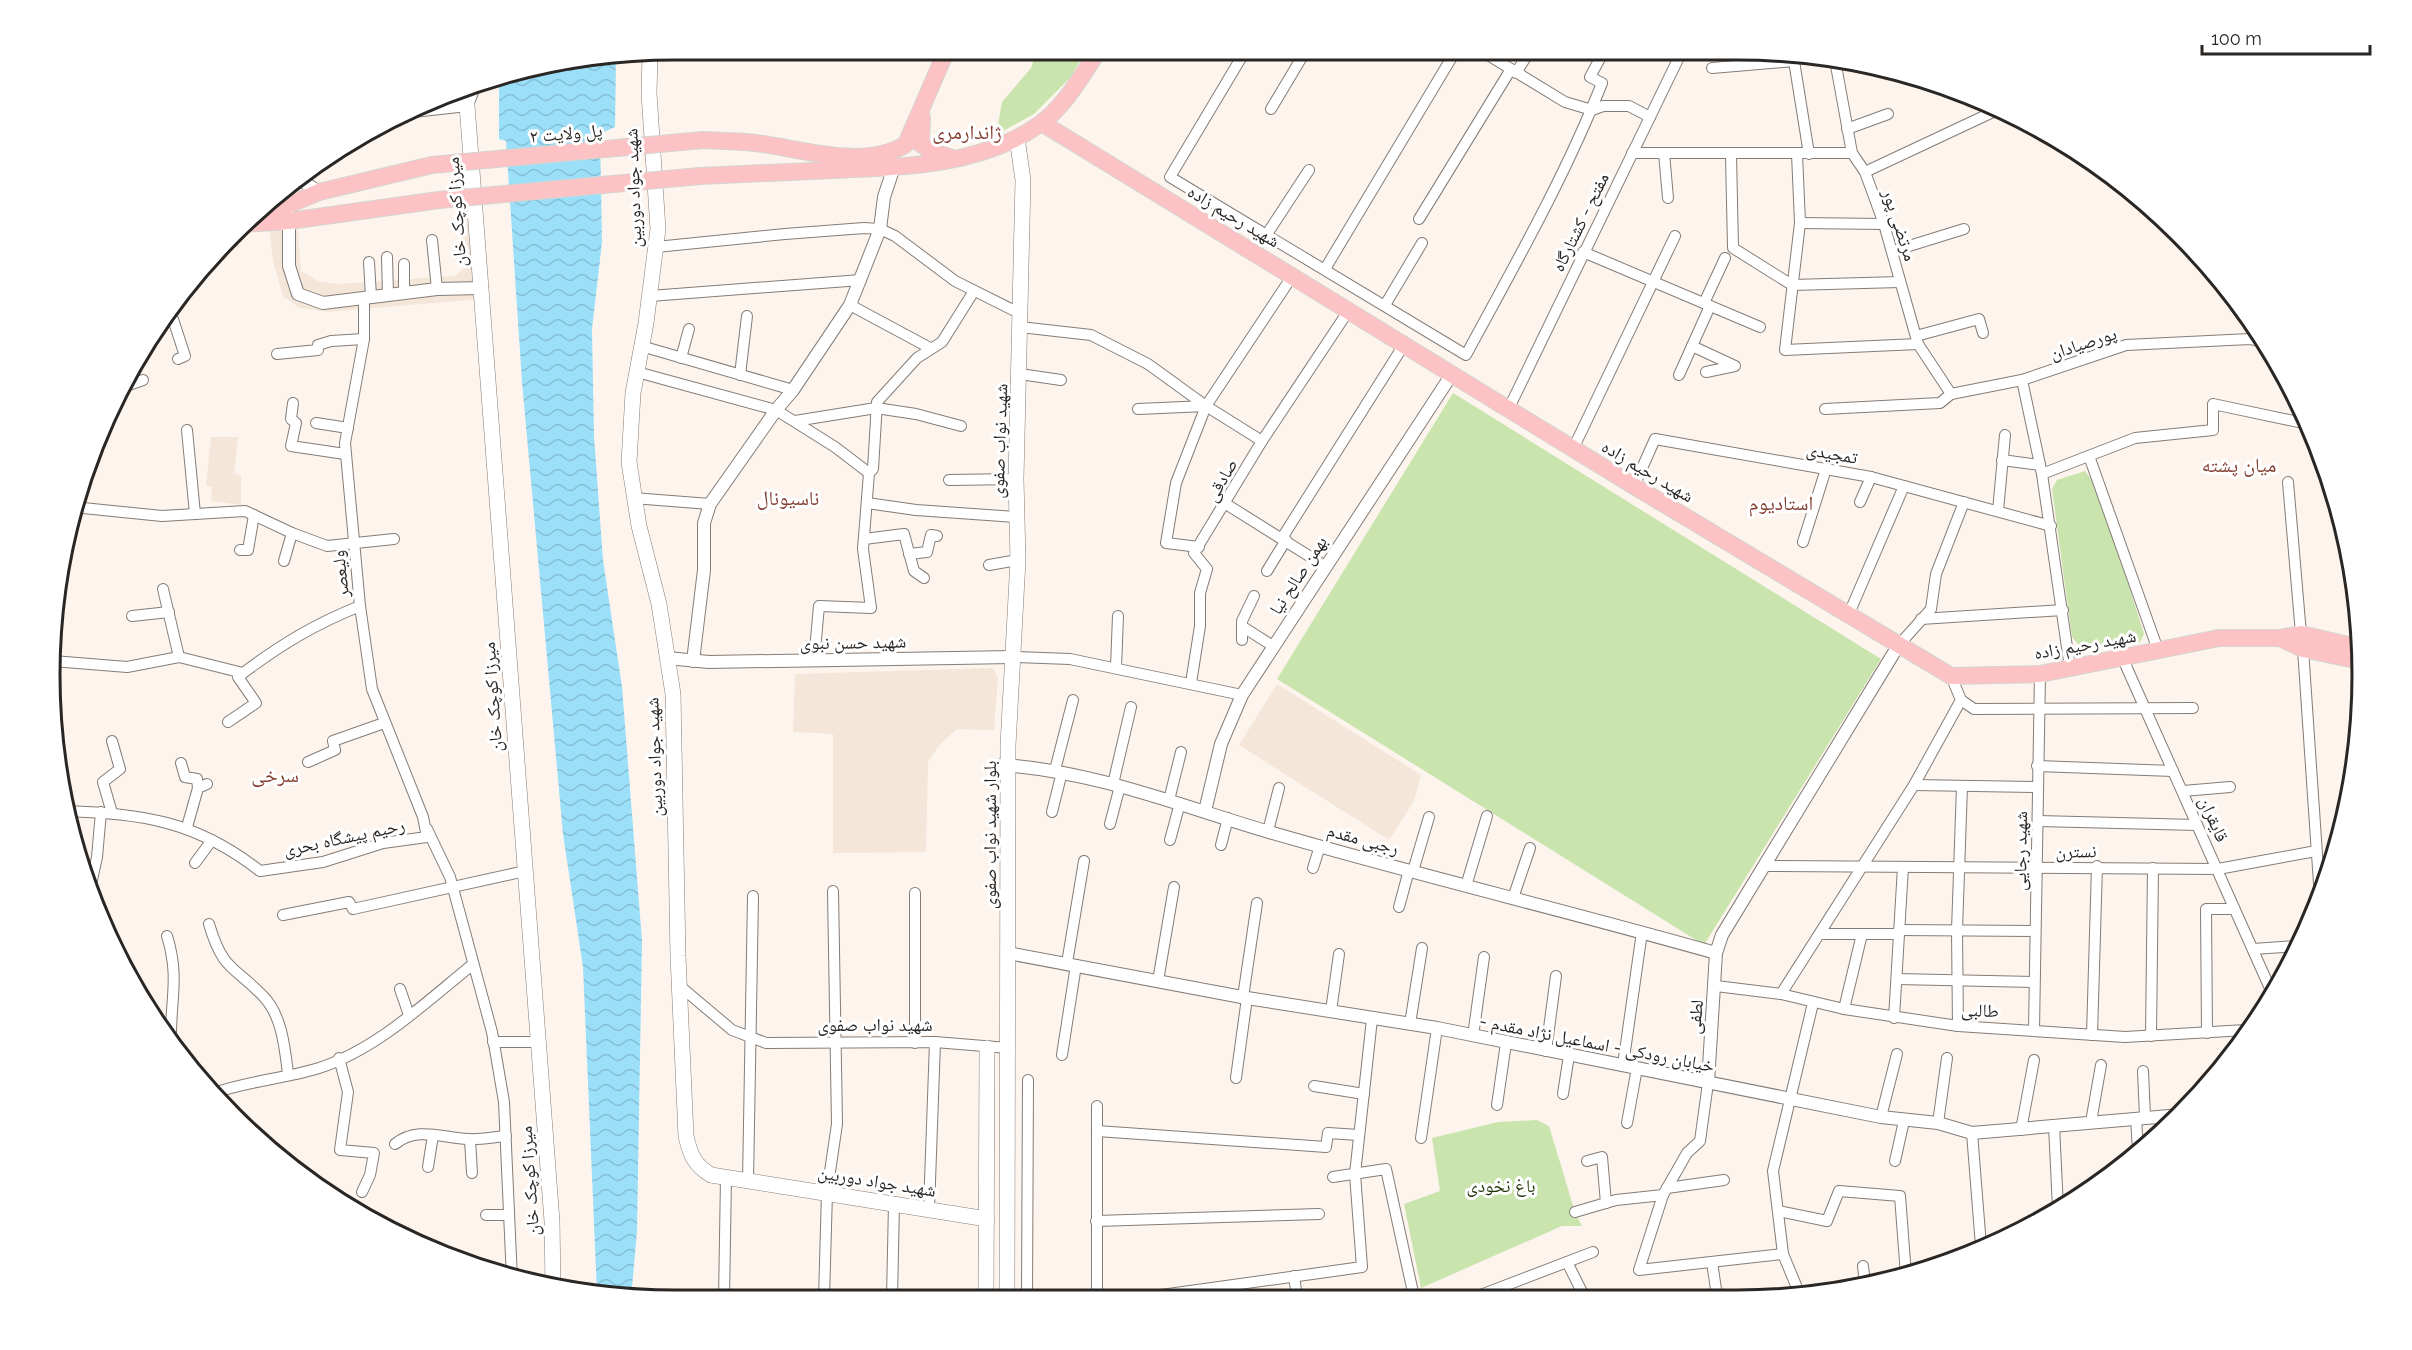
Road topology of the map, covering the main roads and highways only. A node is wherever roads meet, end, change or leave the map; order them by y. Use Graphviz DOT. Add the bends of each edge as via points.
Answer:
graph roads {
  1 [pos="943,60"];
  2 [pos="1092,60"];
  3 [pos="650,61"];
  4 [pos="467,105"];
  5 [pos="922,111"];
  6 [pos="1042,123"];
  7 [pos="1017,138"];
  8 [pos="954,158"];
  9 [pos="271,213"];
  10 [pos="288,216"];
  11 [pos="262,221"];
  12 [pos="2302,641"];
  13 [pos="2351,647"];
  14 [pos="2352,658"];
  15 [pos="1008,745"];
  16 [pos="1005,765"];
  17 [pos="998,1048"];
  18 [pos="987,1219"];
  19 [pos="553,1278"];
  20 [pos="986,1290"];
  21 [pos="999,1290"];
  22 [pos="1007,1290"];
  1 -- 5 [label="main road"];
  2 -- 6 [label="main road" via="1068,97"];
  3 -- 18 [label="main road, شهید جواد دوربین" via="658,229 637,372 629,462 633,498 659,604 673,694 678,956 686,1136 691,1156 711,1175"];
  4 -- 19 [label="main road, میرزا کوچک خان" via="552,1221"];
  5 -- 8 [label="main road" via="921,144"];
  5 -- 10 [label="main road, پل ولایت ۲, bridge" via="906,144 882,154 849,157 704,140 432,165 319,192"];
  6 -- 7 [label="main road"];
  6 -- 12 [label="main road, شهید رحیم زاده" via="1951,676 2040,674 2219,638"];
  7 -- 8 [label="main road"];
  7 -- 15 [label="main road, شهید نواب صفوی" via="1023,180 1016,479 1018,560"];
  8 -- 10 [label="main road, bridge" via="894,167 700,176"];
  9 -- 10 [label="main road"];
  10 -- 11 [label="main road"];
  12 -- 13 [label="main road, شهید رحیم زاده"];
  12 -- 14 [label="main road, شهید رحیم زاده"];
  15 -- 16 [label="main road, بلوار شهید نواب صفوی"];
  16 -- 17 [label="main road, بلوار شهید نواب صفوی"];
  16 -- 17 [label="main road, بلوار شهید نواب صفوی" via="1008,953"];
  17 -- 18 [label="main road"];
  17 -- 21 [label="main road, بلوار شهید نواب صفوی"];
  17 -- 22 [label="main road, بلوار شهید نواب صفوی"];
  18 -- 20 [label="main road"];
}
